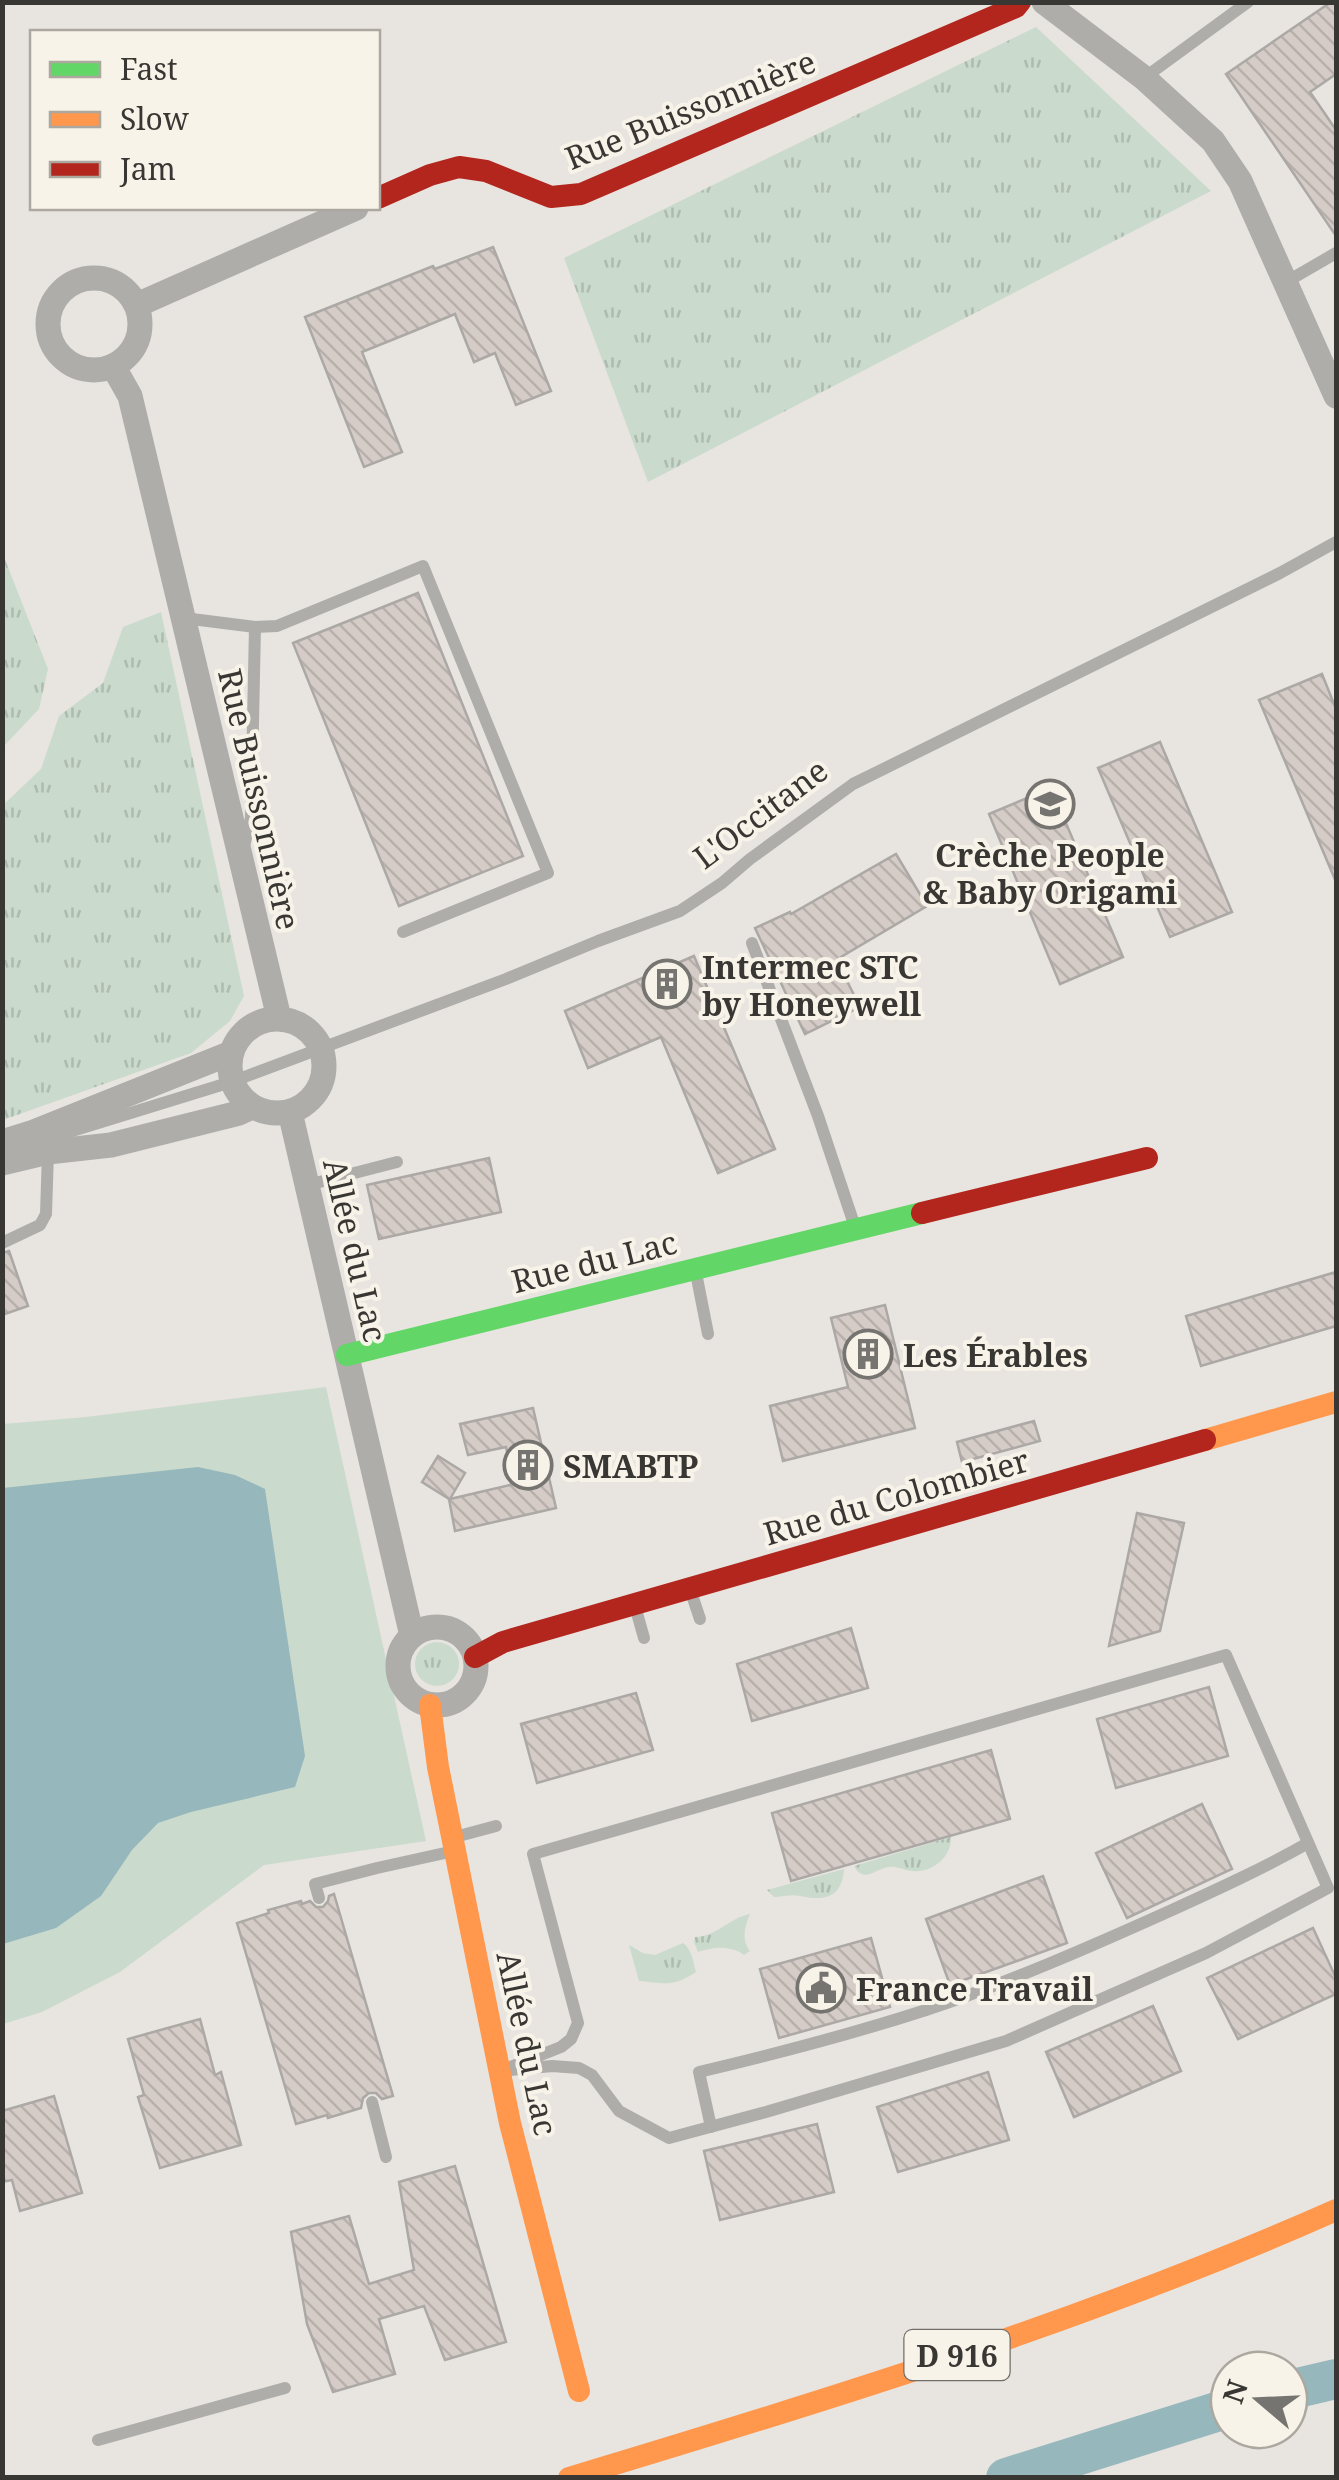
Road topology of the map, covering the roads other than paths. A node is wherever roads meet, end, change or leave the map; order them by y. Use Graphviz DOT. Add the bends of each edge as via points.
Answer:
graph roads {
  1 [pos="1020,2"];
  2 [pos="1044,2"];
  3 [pos="1248,2"];
  4 [pos="1144,78"];
  5 [pos="380,197"];
  6 [pos="351,210"];
  7 [pos="1336,253"];
  8 [pos="1286,282"];
  9 [pos="136,305"];
  10 [pos="113,366"];
  11 [pos="1336,396"];
  12 [pos="1336,542"];
  13 [pos="184,618"];
  14 [pos="255,626"];
  15 [pos="240,858"];
  16 [pos="403,932"];
  17 [pos="752,943"];
  18 [pos="279,1018"];
  19 [pos="320,1047"];
  20 [pos="231,1054"];
  21 [pos="232,1082"];
  22 [pos="168,1103"];
  23 [pos="252,1107"];
  24 [pos="290,1112"];
  25 [pos="2,1142"];
  26 [pos="111,1145"];
  27 [pos="48,1152"];
  28 [pos="2,1153"];
  29 [pos="1147,1158"];
  30 [pos="397,1162"];
  31 [pos="2,1163"];
  32 [pos="308,1185"];
  33 [pos="856,1230"];
  34 [pos="2,1243"];
  35 [pos="695,1269"];
  36 [pos="708,1334"];
  37 [pos="347,1355"];
  38 [pos="1336,1402"];
  39 [pos="690,1589"];
  40 [pos="635,1605"];
  41 [pos="700,1618"];
  42 [pos="412,1636"];
  43 [pos="644,1638"];
  44 [pos="476,1658"];
  45 [pos="430,1706"];
  46 [pos="496,1826"];
  47 [pos="1308,1843"];
  48 [pos="454,1844"];
  49 [pos="319,1898"];
  50 [pos="500,2071"];
  51 [pos="372,2102"];
  52 [pos="711,2127"];
  53 [pos="386,2157"];
  54 [pos="1336,2210"];
  55 [pos="284,2388"];
  56 [pos="579,2391"];
  57 [pos="98,2440"];
  58 [pos="569,2478"];
  1 -- 5 [label="street, Rue Buissonnière" via="581,194 551,197 486,170 459,167"];
  2 -- 4 [label="street"];
  3 -- 4 [label="lane"];
  4 -- 8 [label="street" via="1214,141 1240,180"];
  6 -- 9 [label="street"];
  7 -- 8 [label="lane"];
  8 -- 11 [label="street"];
  9 -- 10 [label="street" via="138,339"];
  9 -- 10 [label="street" via="115,282 84,278 51,307 48,323 60,355 79,368"];
  10 -- 13 [label="street, Rue Buissonnière" via="130,396"];
  12 -- 19 [label="lane, L'Occitane" via="853,784 680,911"];
  13 -- 14 [label="lane"];
  13 -- 15 [label="street, Rue Buissonnière"];
  14 -- 15 [label="lane" via="251,818"];
  14 -- 16 [label="lane" via="278,626 422,566 548,872"];
  15 -- 18 [label="street, Rue Buissonnière"];
  17 -- 33 [label="lane"];
  18 -- 19 [label="street" via="304,1026"];
  18 -- 20 [label="street" via="249,1027"];
  19 -- 21 [label="lane, L'Occitane"];
  19 -- 24 [label="street" via="323,1079 316,1094"];
  20 -- 21 [label="street"];
  20 -- 25 [label="street"];
  21 -- 22 [label="lane, L'Occitane"];
  21 -- 23 [label="street"];
  22 -- 26 [label="lane"];
  22 -- 28 [label="lane, L'Occitane"];
  23 -- 24 [label="street"];
  23 -- 26 [label="street"];
  24 -- 32 [label="street, Allée du Lac"];
  26 -- 27 [label="street"];
  27 -- 31 [label="street"];
  27 -- 34 [label="lane" via="46,1214 40,1225"];
  29 -- 33 [label="street, Rue du Lac"];
  30 -- 32 [label="lane"];
  32 -- 37 [label="street, Allée du Lac"];
  33 -- 35 [label="street, Rue du Lac"];
  35 -- 36 [label="lane"];
  35 -- 37 [label="street, Rue du Lac"];
  37 -- 42 [label="street, Allée du Lac"];
  38 -- 39 [label="street, Rue du Colombier"];
  39 -- 40 [label="street, Rue du Colombier"];
  39 -- 41 [label="lane"];
  40 -- 43 [label="lane"];
  40 -- 44 [label="street, Rue du Colombier" via="503,1642"];
  42 -- 44 [label="street" via="450,1629"];
  42 -- 45 [label="street, Allée du Lac" via="398,1657 400,1682"];
  44 -- 45 [label="street" via="465,1694"];
  45 -- 48 [label="street, Allée du Lac"];
  46 -- 48 [label="lane"];
  47 -- 50 [label="lane" via="1226,1655 534,1854 578,2023 561,2047"];
  47 -- 52 [label="lane" via="1103,1942 969,1994 699,2072"];
  47 -- 52 [label="lane" via="1328,1888 1206,1954 1006,2041"];
  48 -- 49 [label="lane" via="315,1884"];
  48 -- 50 [label="street, Allée du Lac"];
  50 -- 52 [label="lane" via="579,2068 619,2110 669,2138"];
  50 -- 56 [label="street, Allée du Lac"];
  51 -- 53 [label="lane"];
  54 -- 58 [label="street, D 916" via="952,2357"];
  55 -- 57 [label="lane"];
}
